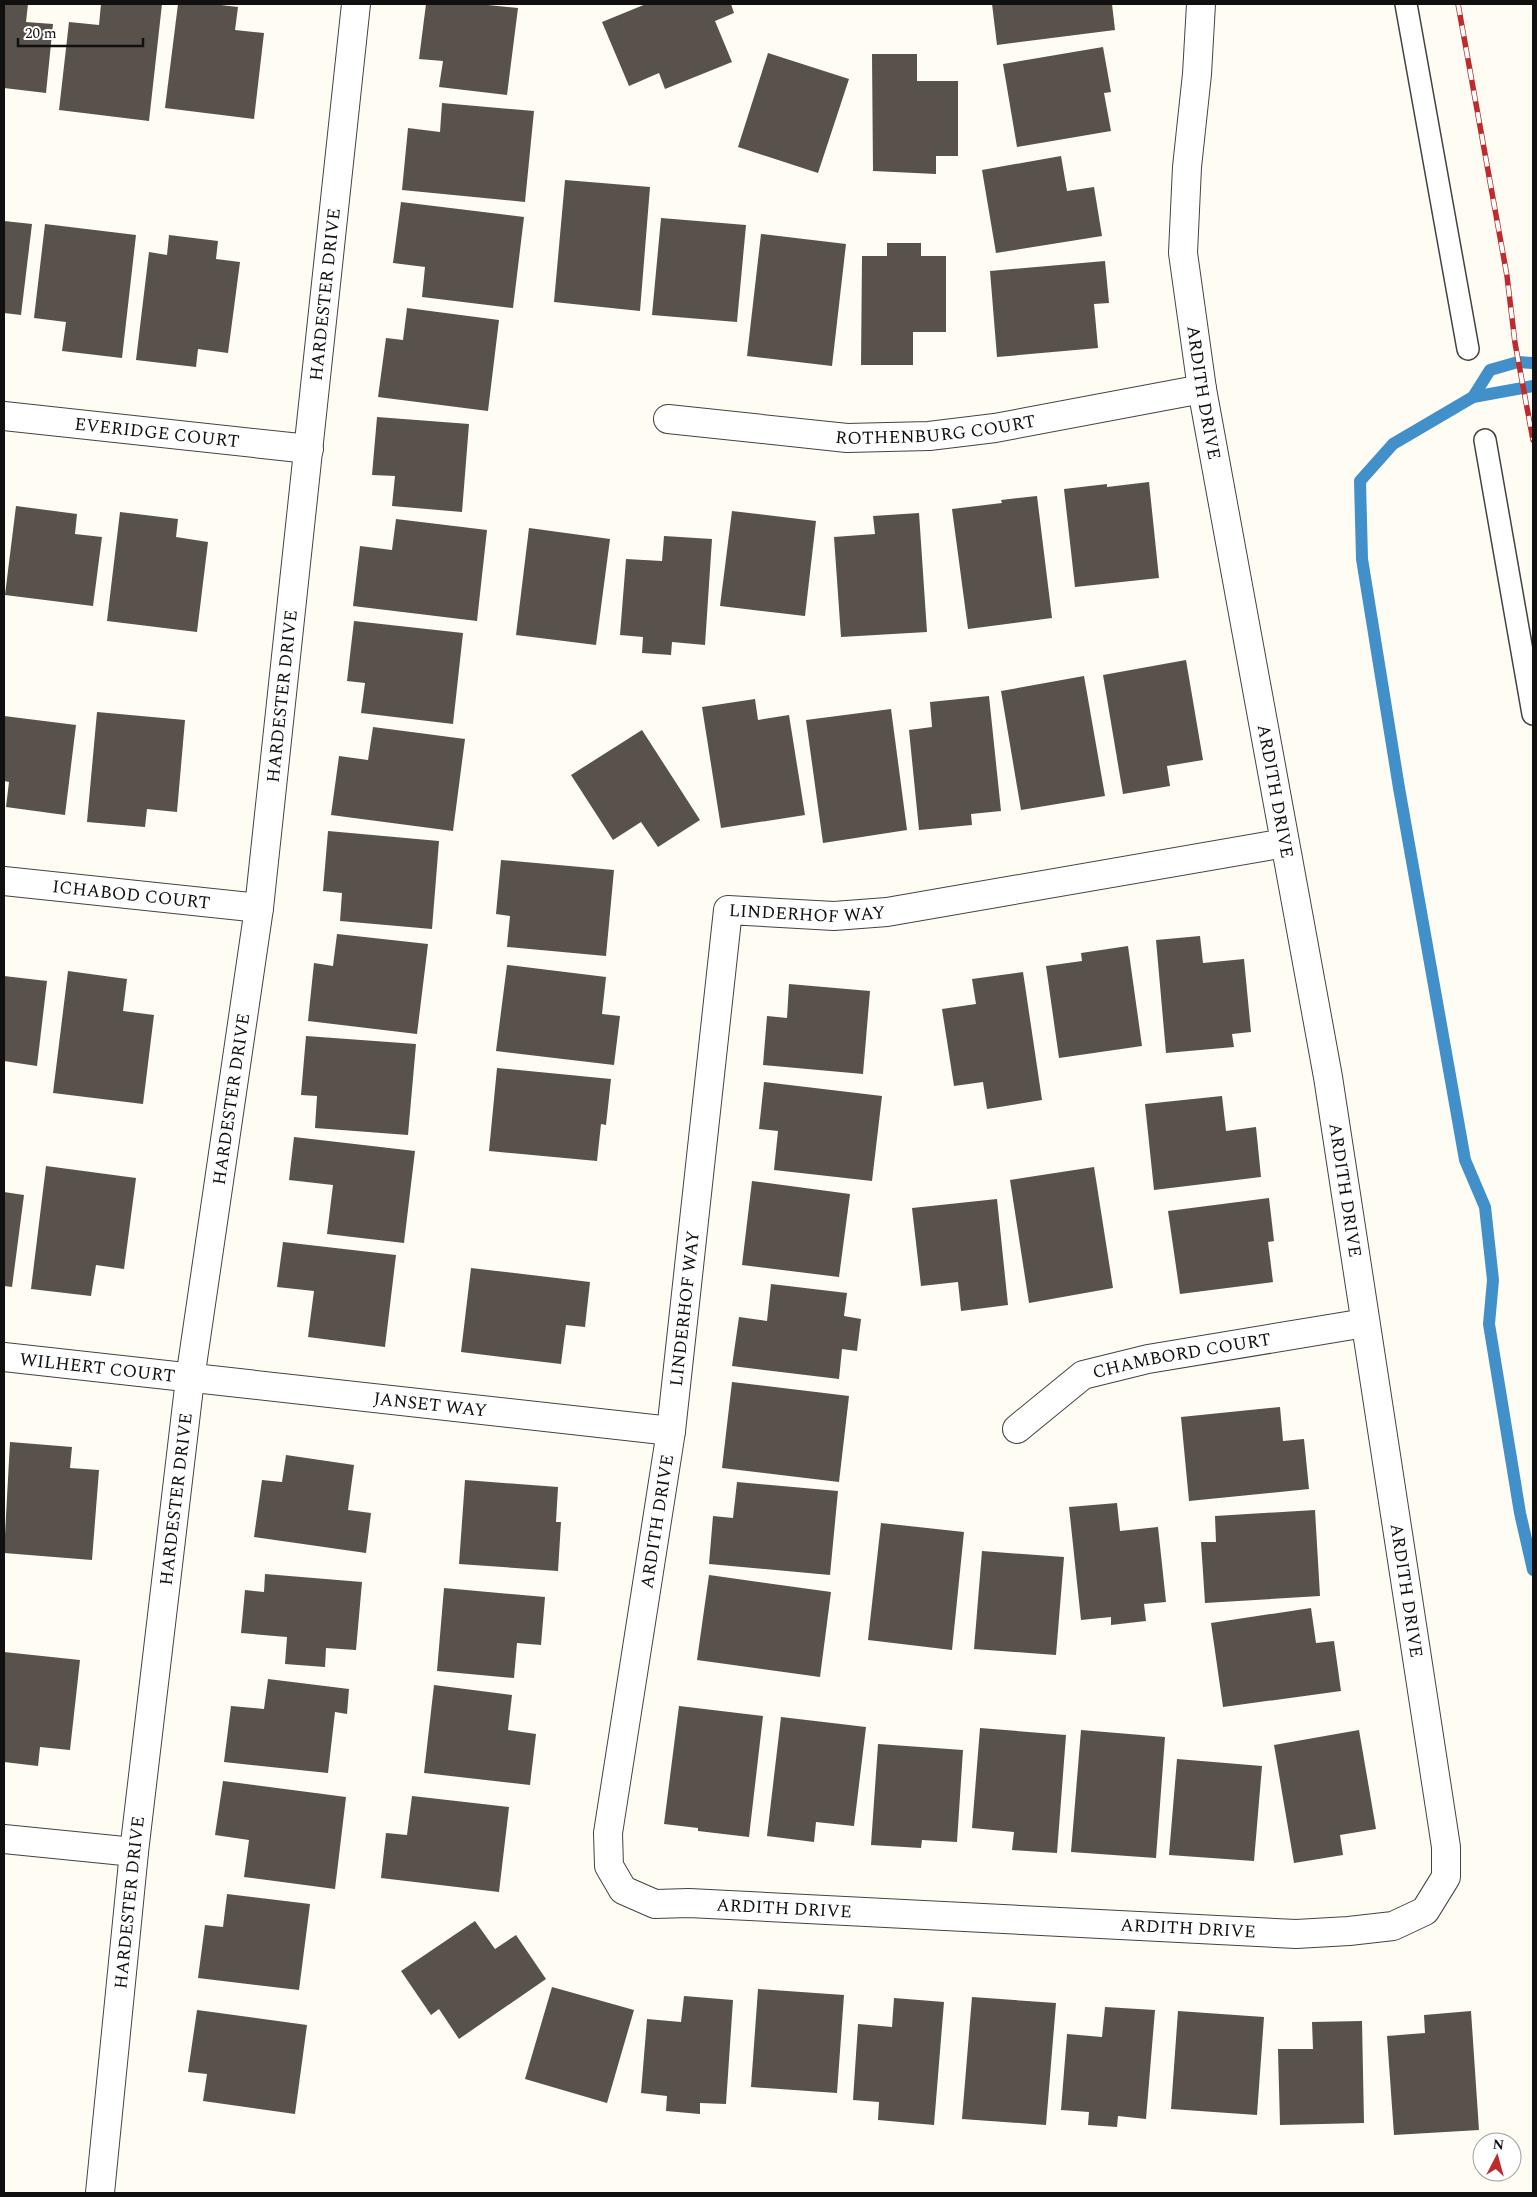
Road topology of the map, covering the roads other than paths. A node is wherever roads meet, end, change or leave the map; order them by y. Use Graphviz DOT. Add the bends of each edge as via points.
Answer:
graph roads {
  1 [pos="356,4"];
  2 [pos="1201,4"];
  3 [pos="1406,4"];
  4 [pos="1468,349"];
  5 [pos="1202,389"];
  6 [pos="4,416"];
  7 [pos="668,419"];
  8 [pos="1485,440"];
  9 [pos="309,449"];
  10 [pos="1533,714"];
  11 [pos="1285,843"];
  12 [pos="4,881"];
  13 [pos="258,908"];
  14 [pos="1365,1323"];
  15 [pos="4,1357"];
  16 [pos="190,1379"];
  17 [pos="1017,1429"];
  18 [pos="671,1432"];
  19 [pos="4,1839"];
  20 [pos="134,1852"];
  21 [pos="100,2193"];
  1 -- 9 [label="street, HARDESTER DRIVE"];
  2 -- 5 [label="street, ARDITH DRIVE" via="1183,253"];
  3 -- 4 [label="lane"];
  5 -- 7 [label="street, ROTHENBURG COURT" via="995,428 929,436 847,438"];
  5 -- 11 [label="street, ARDITH DRIVE"];
  6 -- 9 [label="street, EVERIDGE COURT"];
  8 -- 10 [label="lane"];
  9 -- 13 [label="street, HARDESTER DRIVE"];
  11 -- 14 [label="street, ARDITH DRIVE" via="1328,1077"];
  11 -- 18 [label="street, LINDERHOF WAY" via="887,912 834,916 728,910"];
  12 -- 13 [label="street, ICHABOD COURT"];
  13 -- 16 [label="street, HARDESTER DRIVE"];
  14 -- 17 [label="street, CHAMBORD COURT" via="1148,1358 1083,1375"];
  14 -- 18 [label="street, ARDITH DRIVE" via="1446,1846 1446,1877 1425,1911 1393,1926 1296,1934 689,1903 655,1904 623,1890 609,1866 608,1833"];
  15 -- 16 [label="street, WILHERT COURT"];
  16 -- 18 [label="street, JANSET WAY"];
  16 -- 20 [label="street, HARDESTER DRIVE"];
  19 -- 20 [label="street"];
  20 -- 21 [label="street, HARDESTER DRIVE"];
}
